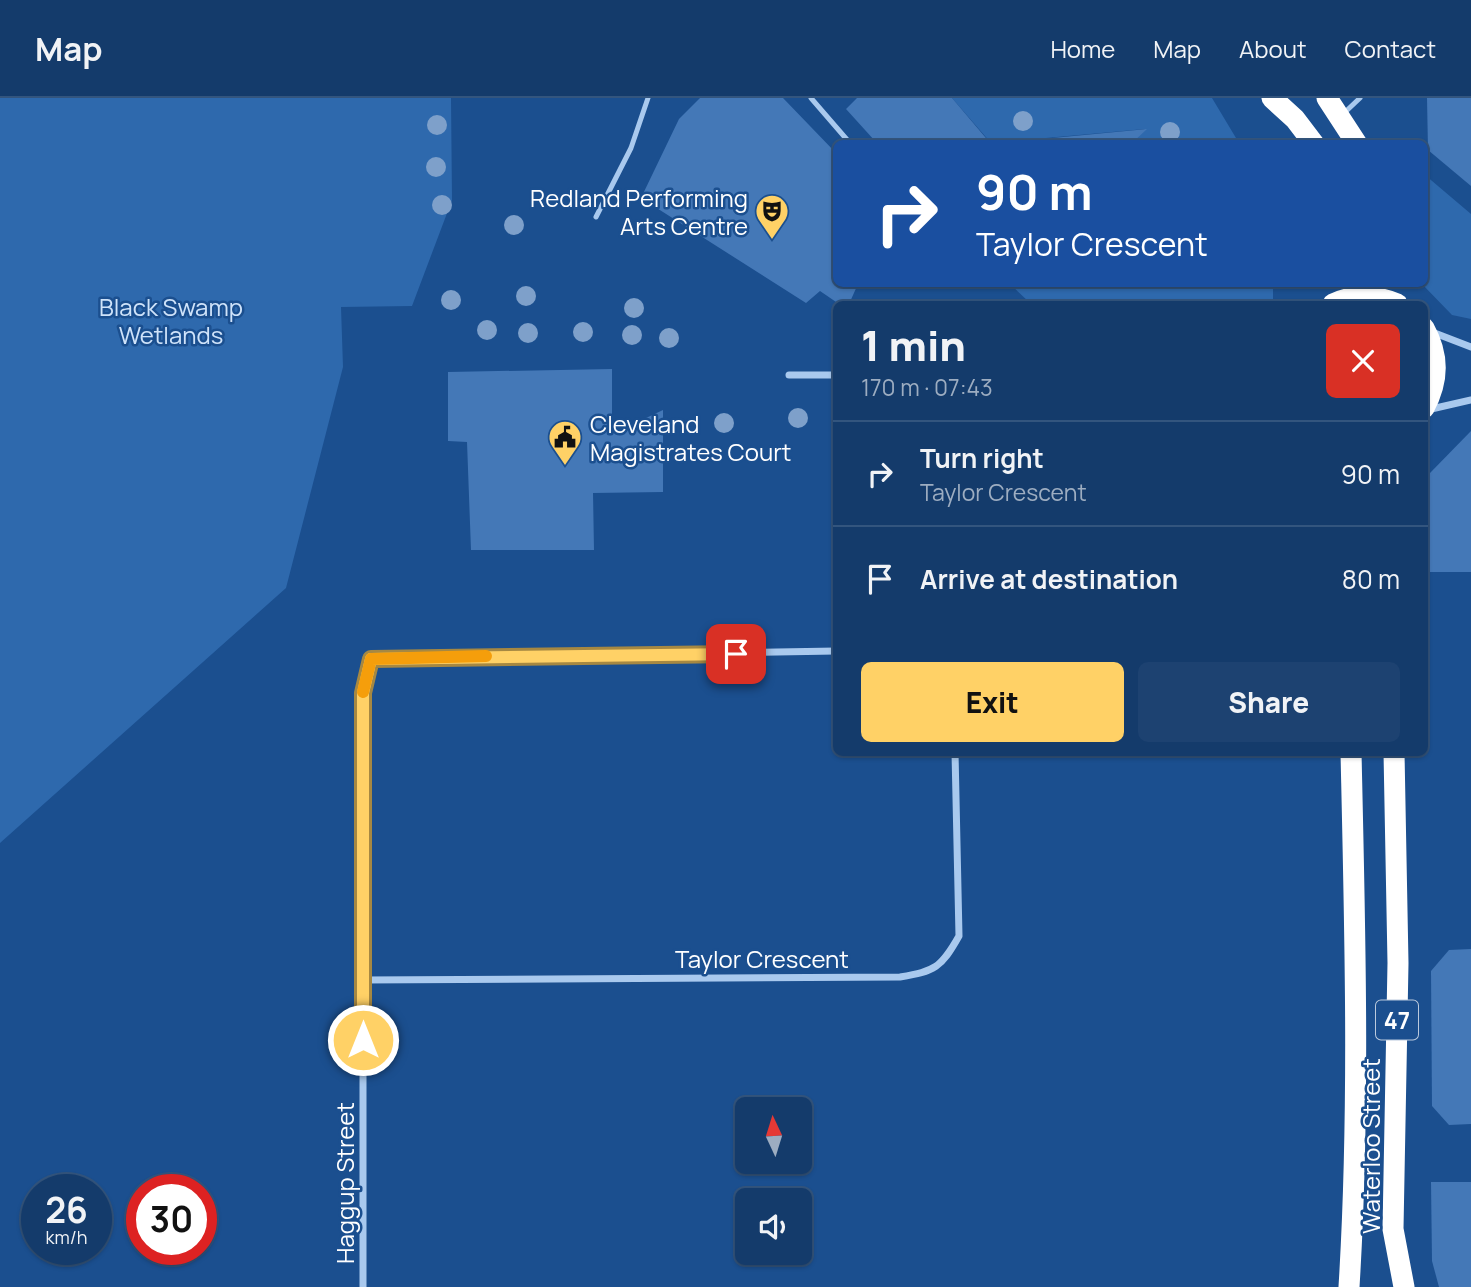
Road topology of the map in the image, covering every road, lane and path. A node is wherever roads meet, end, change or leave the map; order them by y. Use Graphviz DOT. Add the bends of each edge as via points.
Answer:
graph roads {
  1 [pos="648,98"];
  2 [pos="811,98"];
  3 [pos="1272,98"];
  4 [pos="1327,98"];
  5 [pos="1360,98"];
  6 [pos="1341,116"];
  7 [pos="847,140"];
  8 [pos="1311,140"];
  9 [pos="1355,140"];
  10 [pos="596,217"];
  11 [pos="1336,297"];
  12 [pos="1390,301"];
  13 [pos="1428,329"];
  14 [pos="1428,335"];
  15 [pos="1471,347"];
  16 [pos="789,375"];
  17 [pos="833,375"];
  18 [pos="1471,400"];
  19 [pos="1428,401"];
  20 [pos="1428,408"];
  21 [pos="833,652"];
  22 [pos="955,756"];
  23 [pos="1352,756"];
  24 [pos="1394,756"];
  25 [pos="363,980"];
  26 [pos="363,1287"];
  27 [pos="1349,1287"];
  28 [pos="1404,1287"];
  1 -- 10 [label="lane" via="631,148"];
  2 -- 7 [label="lane"];
  3 -- 8 [label="highway"];
  4 -- 6 [label="highway"];
  5 -- 6 [label="lane"];
  6 -- 9 [label="highway"];
  11 -- 12 [label="highway"];
  13 -- 15 [label="street"];
  14 -- 19 [label="highway" via="1437,370"];
  16 -- 17 [label="street"];
  18 -- 20 [label="street"];
  21 -- 25 [label="street, Haggup Street" via="371,659 363,693"];
  22 -- 25 [label="street, Taylor Crescent" via="959,936 933,972 900,976"];
  23 -- 27 [label="highway, Waterloo Street / 47" via="1355,965"];
  24 -- 28 [label="highway, Waterloo Street / 47" via="1398,963 1393,1229"];
  25 -- 26 [label="street, Haggup Street"];
}
